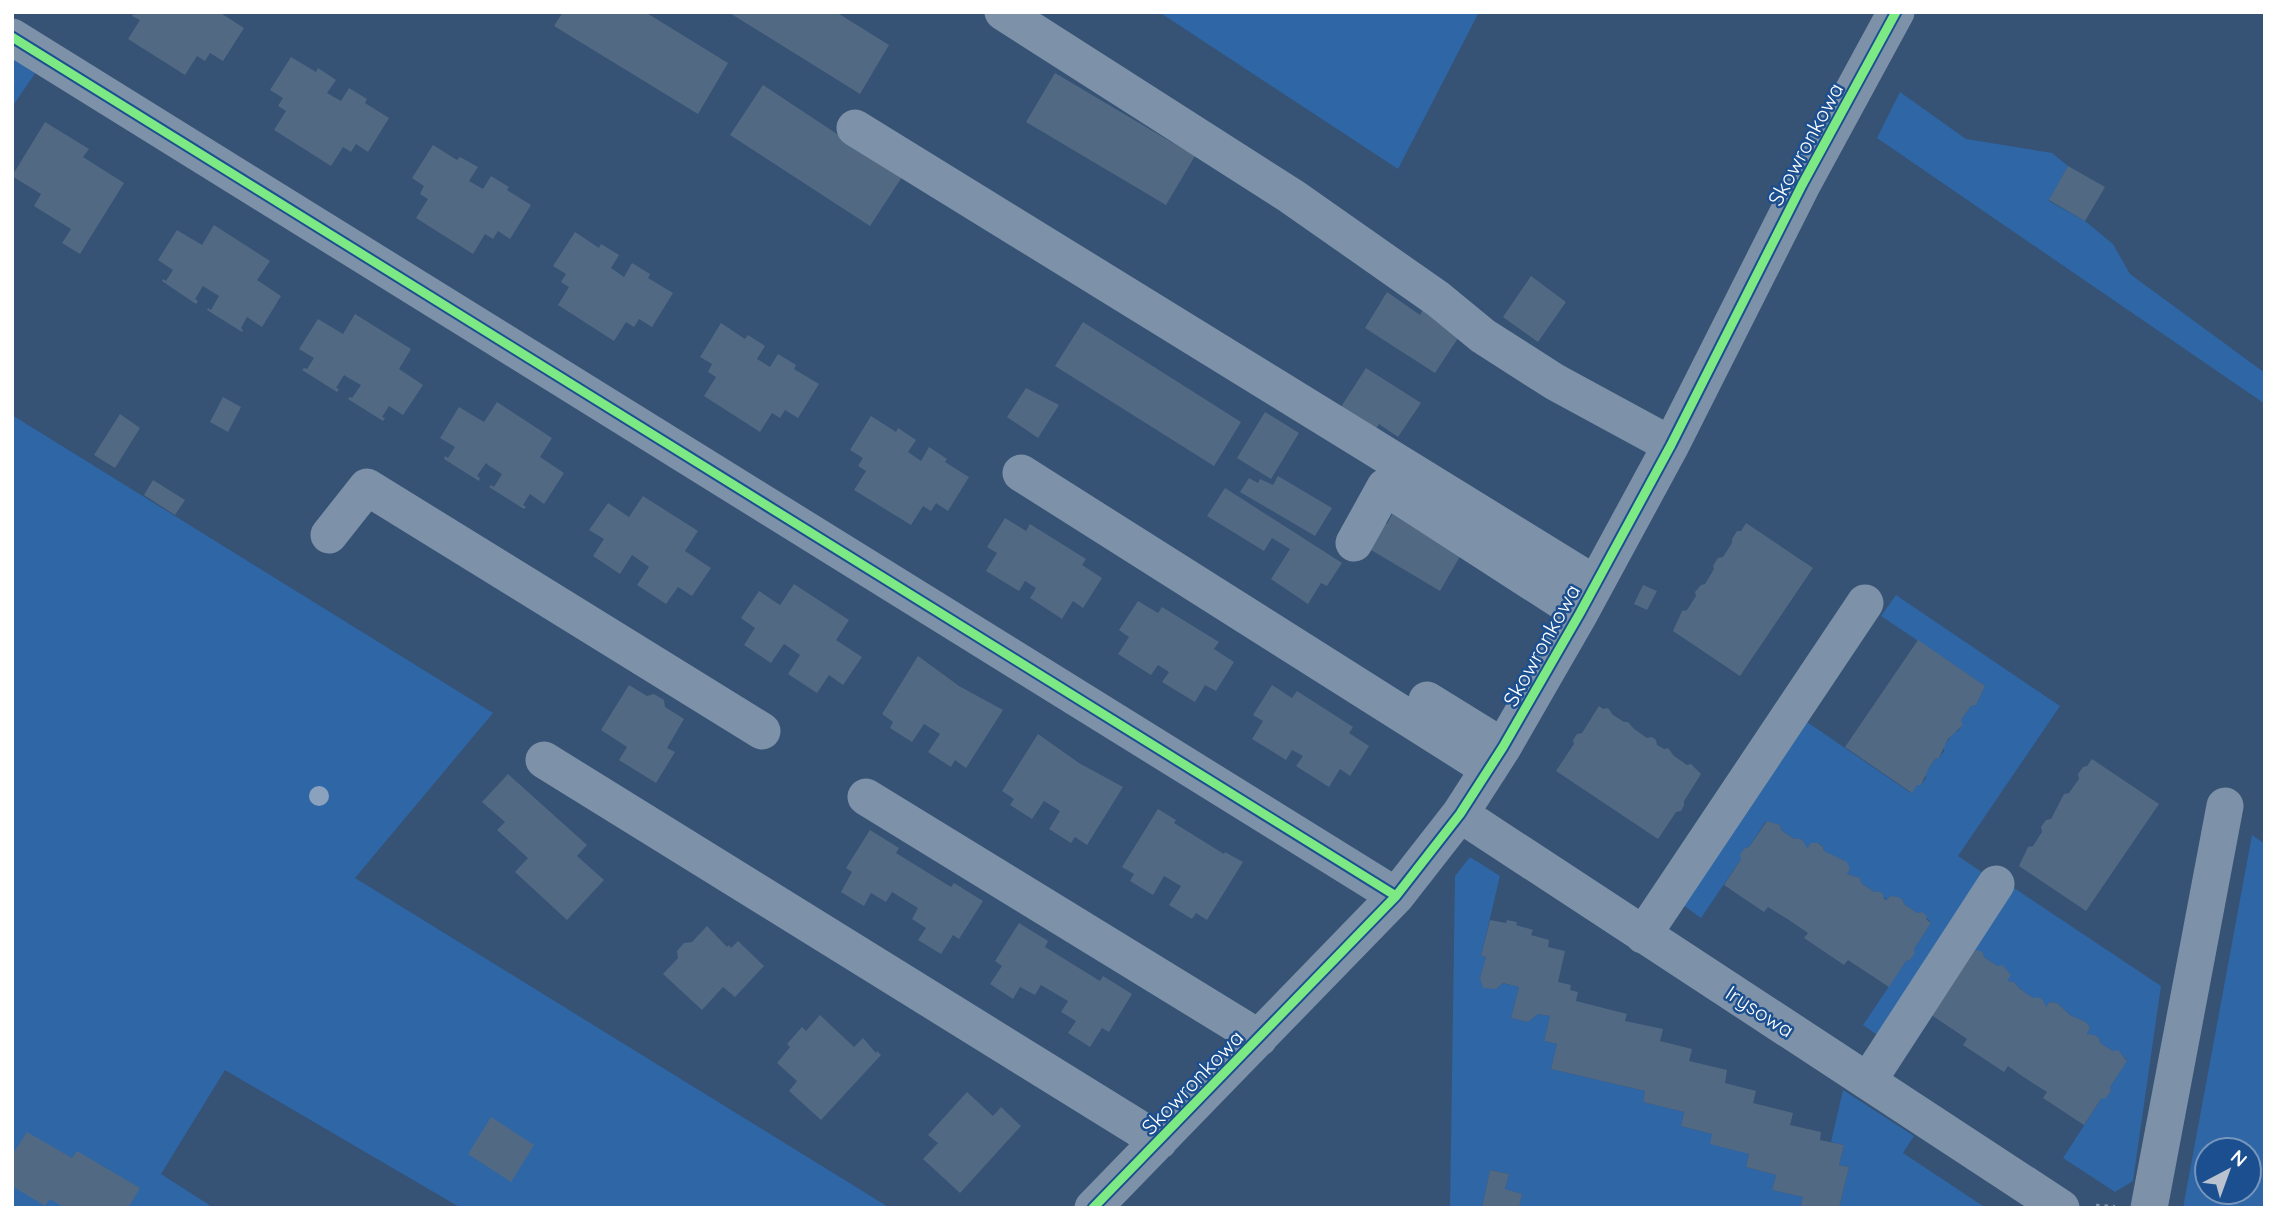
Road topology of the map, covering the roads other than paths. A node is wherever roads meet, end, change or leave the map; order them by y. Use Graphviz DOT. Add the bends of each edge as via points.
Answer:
graph roads {
  1 [pos="1003,12"];
  2 [pos="1896,12"];
  3 [pos="12,37"];
  4 [pos="855,128"];
  5 [pos="1671,445"];
  6 [pos="1021,473"];
  7 [pos="329,535"];
  8 [pos="1161,541"];
  9 [pos="1354,543"];
  10 [pos="1588,598"];
  11 [pos="1865,603"];
  12 [pos="762,731"];
  13 [pos="1496,758"];
  14 [pos="544,760"];
  15 [pos="866,797"];
  16 [pos="2225,806"];
  17 [pos="1460,814"];
  18 [pos="1996,884"];
  19 [pos="1396,897"];
  20 [pos="1643,935"];
  21 [pos="1259,1038"];
  22 [pos="1868,1081"];
  23 [pos="1159,1141"];
  24 [pos="1093,1208"];
  25 [pos="2061,1208"];
  26 [pos="2149,1208"];
  1 -- 5 [label="street" via="1291,196 1513,356"];
  2 -- 5 [label="street, Skowronkowa" via="1802,185"];
  3 -- 19 [label="street"];
  4 -- 10 [label="street"];
  5 -- 10 [label="street, Skowronkowa"];
  6 -- 13 [label="street"];
  7 -- 12 [label="street" via="367,487"];
  8 -- 13 [label="street"];
  9 -- 10 [label="street" via="1385,487"];
  10 -- 13 [label="street, Skowronkowa"];
  11 -- 20 [label="street"];
  13 -- 17 [label="street, Skowronkowa"];
  14 -- 23 [label="street"];
  15 -- 21 [label="street"];
  16 -- 26 [label="street"];
  17 -- 19 [label="street, Skowronkowa"];
  17 -- 20 [label="street, Irysowa"];
  18 -- 22 [label="street"];
  19 -- 21 [label="street, Skowronkowa"];
  20 -- 22 [label="street, Irysowa"];
  21 -- 23 [label="street, Skowronkowa"];
  22 -- 25 [label="street, Irysowa"];
  23 -- 24 [label="street, Skowronkowa"];
}
